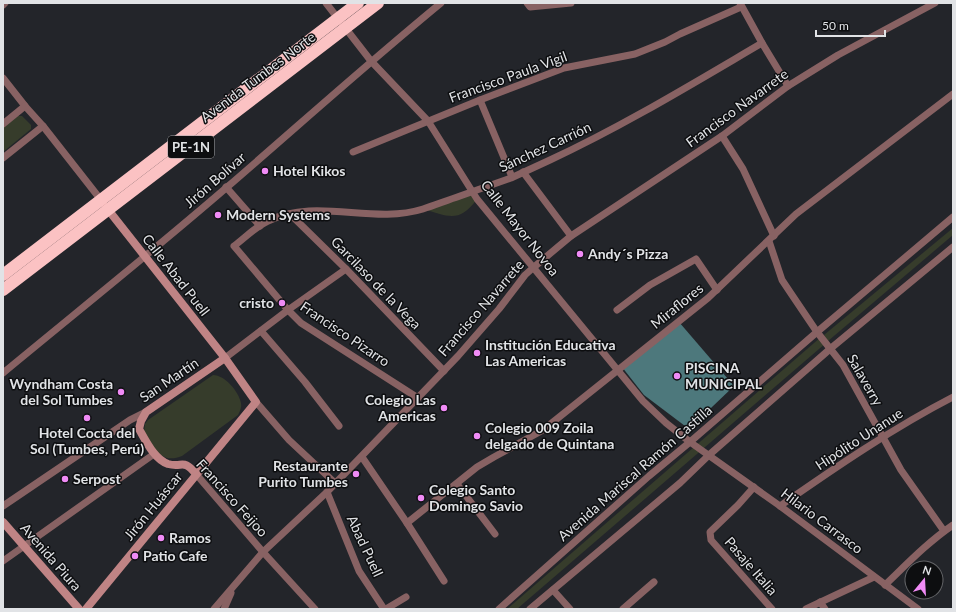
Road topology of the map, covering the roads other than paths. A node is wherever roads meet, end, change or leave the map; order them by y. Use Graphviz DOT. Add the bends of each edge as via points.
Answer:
graph roads {
  1 [pos="326,3"];
  2 [pos="358,3"];
  3 [pos="378,3"];
  4 [pos="441,3"];
  5 [pos="527,3"];
  6 [pos="571,3"];
  7 [pos="935,3"];
  8 [pos="741,5"];
  9 [pos="338,18"];
  10 [pos="345,29"];
  11 [pos="762,43"];
  12 [pos="371,61"];
  13 [pos="3,78"];
  14 [pos="788,86"];
  15 [pos="953,94"];
  16 [pos="480,100"];
  17 [pos="25,106"];
  18 [pos="428,121"];
  19 [pos="3,124"];
  20 [pos="43,126"];
  21 [pos="722,136"];
  22 [pos="353,152"];
  23 [pos="3,158"];
  24 [pos="522,172"];
  25 [pos="512,177"];
  26 [pos="226,187"];
  27 [pos="473,191"];
  28 [pos="101,200"];
  29 [pos="109,210"];
  30 [pos="290,214"];
  31 [pos="953,216"];
  32 [pos="260,226"];
  33 [pos="571,236"];
  34 [pos="771,239"];
  35 [pos="234,246"];
  36 [pos="953,247"];
  37 [pos="145,256"];
  38 [pos="534,267"];
  39 [pos="346,270"];
  40 [pos="3,275"];
  41 [pos="3,290"];
  42 [pos="717,290"];
  43 [pos="288,310"];
  44 [pos="617,310"];
  45 [pos="261,331"];
  46 [pos="817,332"];
  47 [pos="830,349"];
  48 [pos="225,358"];
  49 [pos="618,370"];
  50 [pos="444,371"];
  51 [pos="3,373"];
  52 [pos="953,397"];
  53 [pos="418,398"];
  54 [pos="946,401"];
  55 [pos="256,402"];
  56 [pos="953,404"];
  57 [pos="146,412"];
  58 [pos="339,426"];
  59 [pos="883,438"];
  60 [pos="690,442"];
  61 [pos="154,454"];
  62 [pos="709,455"];
  63 [pos="362,457"];
  64 [pos="196,474"];
  65 [pos="335,483"];
  66 [pos="457,484"];
  67 [pos="754,487"];
  68 [pos="327,492"];
  69 [pos="3,506"];
  70 [pos="780,506"];
  71 [pos="3,522"];
  72 [pos="407,523"];
  73 [pos="953,524"];
  74 [pos="944,531"];
  75 [pos="495,534"];
  76 [pos="23,546"];
  77 [pos="263,552"];
  78 [pos="3,561"];
  79 [pos="874,578"];
  80 [pos="444,581"];
  81 [pos="654,582"];
  82 [pos="885,585"];
  83 [pos="234,588"];
  84 [pos="553,590"];
  85 [pos="406,597"];
  86 [pos="820,602"];
  87 [pos="79,609"];
  88 [pos="86,609"];
  89 [pos="214,609"];
  90 [pos="224,609"];
  91 [pos="315,609"];
  92 [pos="385,609"];
  93 [pos="499,609"];
  94 [pos="530,609"];
  95 [pos="570,609"];
  96 [pos="623,609"];
  97 [pos="772,609"];
  98 [pos="806,609"];
  99 [pos="825,609"];
  100 [pos="918,609"];
  1 -- 9 [label="street, Calle Mayor Novoa"];
  2 -- 9 [label="highway, Avenida Tumbes Norte / PE-1N"];
  3 -- 10 [label="highway, Avenida Tumbes Norte / PE-1N"];
  4 -- 12 [label="street, Jirón Bolívar"];
  5 -- 6 [label="street" via="530,7"];
  7 -- 14 [label="street, Francisco Navarrete" via="838,55"];
  8 -- 11 [label="street"];
  8 -- 16 [label="street, Francisco Paula Vigil" via="635,54 564,68"];
  9 -- 10 [label="street, Calle Mayor Novoa"];
  9 -- 28 [label="highway, Avenida Tumbes Norte / PE-1N"];
  10 -- 12 [label="street, Calle Mayor Novoa"];
  10 -- 29 [label="highway, Avenida Tumbes Norte / PE-1N"];
  11 -- 14 [label="street"];
  11 -- 24 [label="street, Sánchez Carrión" via="609,131"];
  12 -- 18 [label="street, Calle Mayor Novoa"];
  12 -- 26 [label="street, Jirón Bolívar"];
  13 -- 17 [label="street, Calle Abad Puell"];
  14 -- 21 [label="street, Francisco Navarrete"];
  15 -- 34 [label="street, Miraflores" via="796,214"];
  16 -- 18 [label="street, Francisco Paula Vigil"];
  16 -- 25 [label="street"];
  17 -- 19 [label="street"];
  17 -- 20 [label="street, Calle Abad Puell"];
  18 -- 22 [label="street, Francisco Paula Vigil"];
  18 -- 27 [label="street, Calle Mayor Novoa"];
  20 -- 23 [label="street"];
  20 -- 28 [label="street, Calle Abad Puell"];
  21 -- 33 [label="street, Francisco Navarrete"];
  21 -- 34 [label="street, Salaverry" via="743,169"];
  24 -- 25 [label="street, Sánchez Carrión"];
  24 -- 33 [label="street"];
  25 -- 27 [label="street, Sánchez Carrión"];
  26 -- 32 [label="street"];
  26 -- 37 [label="street, Jirón Bolívar"];
  27 -- 30 [label="street, Sánchez Carrión" via="406,214 380,215 311,210"];
  27 -- 38 [label="street, Calle Mayor Novoa"];
  28 -- 29 [label="main road, Calle Abad Puell"];
  28 -- 40 [label="highway, Avenida Tumbes Norte / PE-1N"];
  29 -- 37 [label="main road, Calle Abad Puell"];
  29 -- 41 [label="highway, Avenida Tumbes Norte / PE-1N"];
  30 -- 32 [label="street, Sánchez Carrión"];
  30 -- 39 [label="street, Garcilaso de la Vega"];
  31 -- 46 [label="street, Avenida Mariscal Ramón Castilla"];
  32 -- 35 [label="street, Sánchez Carrión"];
  33 -- 38 [label="street, Francisco Navarrete"];
  34 -- 42 [label="street, Miraflores"];
  34 -- 46 [label="street, Salaverry" via="782,280"];
  35 -- 43 [label="street, Francisco Pizarro"];
  36 -- 47 [label="street"];
  37 -- 48 [label="main road, Calle Abad Puell"];
  37 -- 51 [label="street, Jirón Bolívar"];
  38 -- 49 [label="street, Calle Mayor Novoa"];
  38 -- 50 [label="street, Francisco Navarrete" via="524,275 499,309"];
  39 -- 43 [label="street, San Martín"];
  39 -- 50 [label="street, Garcilaso de la Vega"];
  42 -- 44 [label="street" via="696,259 650,284"];
  42 -- 49 [label="street, Miraflores"];
  43 -- 45 [label="street, San Martín"];
  43 -- 53 [label="street, Francisco Pizarro" via="301,322"];
  45 -- 48 [label="street, San Martín"];
  45 -- 58 [label="street"];
  46 -- 47 [label="street, Salaverry"];
  46 -- 60 [label="street, Avenida Mariscal Ramón Castilla"];
  47 -- 59 [label="street, Salaverry" via="843,365"];
  47 -- 62 [label="street"];
  48 -- 55 [label="main road, Calle Abad Puell"];
  48 -- 57 [label="main road, San Martín"];
  49 -- 60 [label="street, Calle Mayor Novoa" via="643,402"];
  49 -- 66 [label="street, Miraflores" via="543,430 477,467"];
  50 -- 53 [label="street, Francisco Navarrete"];
  52 -- 54 [label="street, Hipólito Unanue"];
  53 -- 63 [label="street, Francisco Navarrete"];
  54 -- 56 [label="street"];
  54 -- 59 [label="street, Hipólito Unanue"];
  55 -- 64 [label="main road, Jirón Huáscar"];
  55 -- 65 [label="street, Calle Abad Puell" via="289,440"];
  57 -- 61 [label="main road, Francisco Feijoo" via="139,429"];
  57 -- 69 [label="street, San Martín" via="130,420"];
  59 -- 70 [label="street, Hipólito Unanue"];
  59 -- 74 [label="street, Salaverry" via="901,470"];
  60 -- 62 [label="street, Calle Mayor Novoa"];
  60 -- 93 [label="street, Avenida Mariscal Ramón Castilla"];
  61 -- 64 [label="main road, Francisco Feijoo" via="168,464 189,466"];
  61 -- 76 [label="street"];
  62 -- 67 [label="street, Hilario Carrasco"];
  62 -- 84 [label="street" via="680,483"];
  63 -- 65 [label="street, Francisco Navarrete"];
  63 -- 72 [label="street"];
  64 -- 77 [label="street, Francisco Feijoo"];
  64 -- 88 [label="main road, Jirón Huáscar"];
  65 -- 68 [label="street, Francisco Navarrete"];
  66 -- 72 [label="street, Miraflores"];
  66 -- 75 [label="street"];
  67 -- 70 [label="street, Hilario Carrasco"];
  67 -- 97 [label="street, Pasaje Italia" via="710,532 711,540"];
  68 -- 77 [label="street, Francisco Navarrete"];
  68 -- 92 [label="street, Abad Puell" via="359,570"];
  70 -- 79 [label="street, Hilario Carrasco"];
  71 -- 76 [label="main road, Avenida Piura"];
  72 -- 80 [label="street"];
  73 -- 74 [label="street"];
  74 -- 82 [label="street"];
  76 -- 78 [label="street"];
  76 -- 87 [label="main road, Avenida Piura"];
  77 -- 83 [label="street, Francisco Navarrete"];
  77 -- 91 [label="street, Francisco Feijoo"];
  79 -- 82 [label="street, Hilario Carrasco"];
  79 -- 86 [label="street"];
  81 -- 96 [label="street"];
  82 -- 100 [label="street, Hilario Carrasco"];
  83 -- 89 [label="street, Francisco Navarrete"];
  83 -- 90 [label="street"];
  84 -- 94 [label="street"];
  84 -- 95 [label="street"];
  85 -- 92 [label="street"];
  86 -- 98 [label="street"];
  86 -- 99 [label="street"];
}
